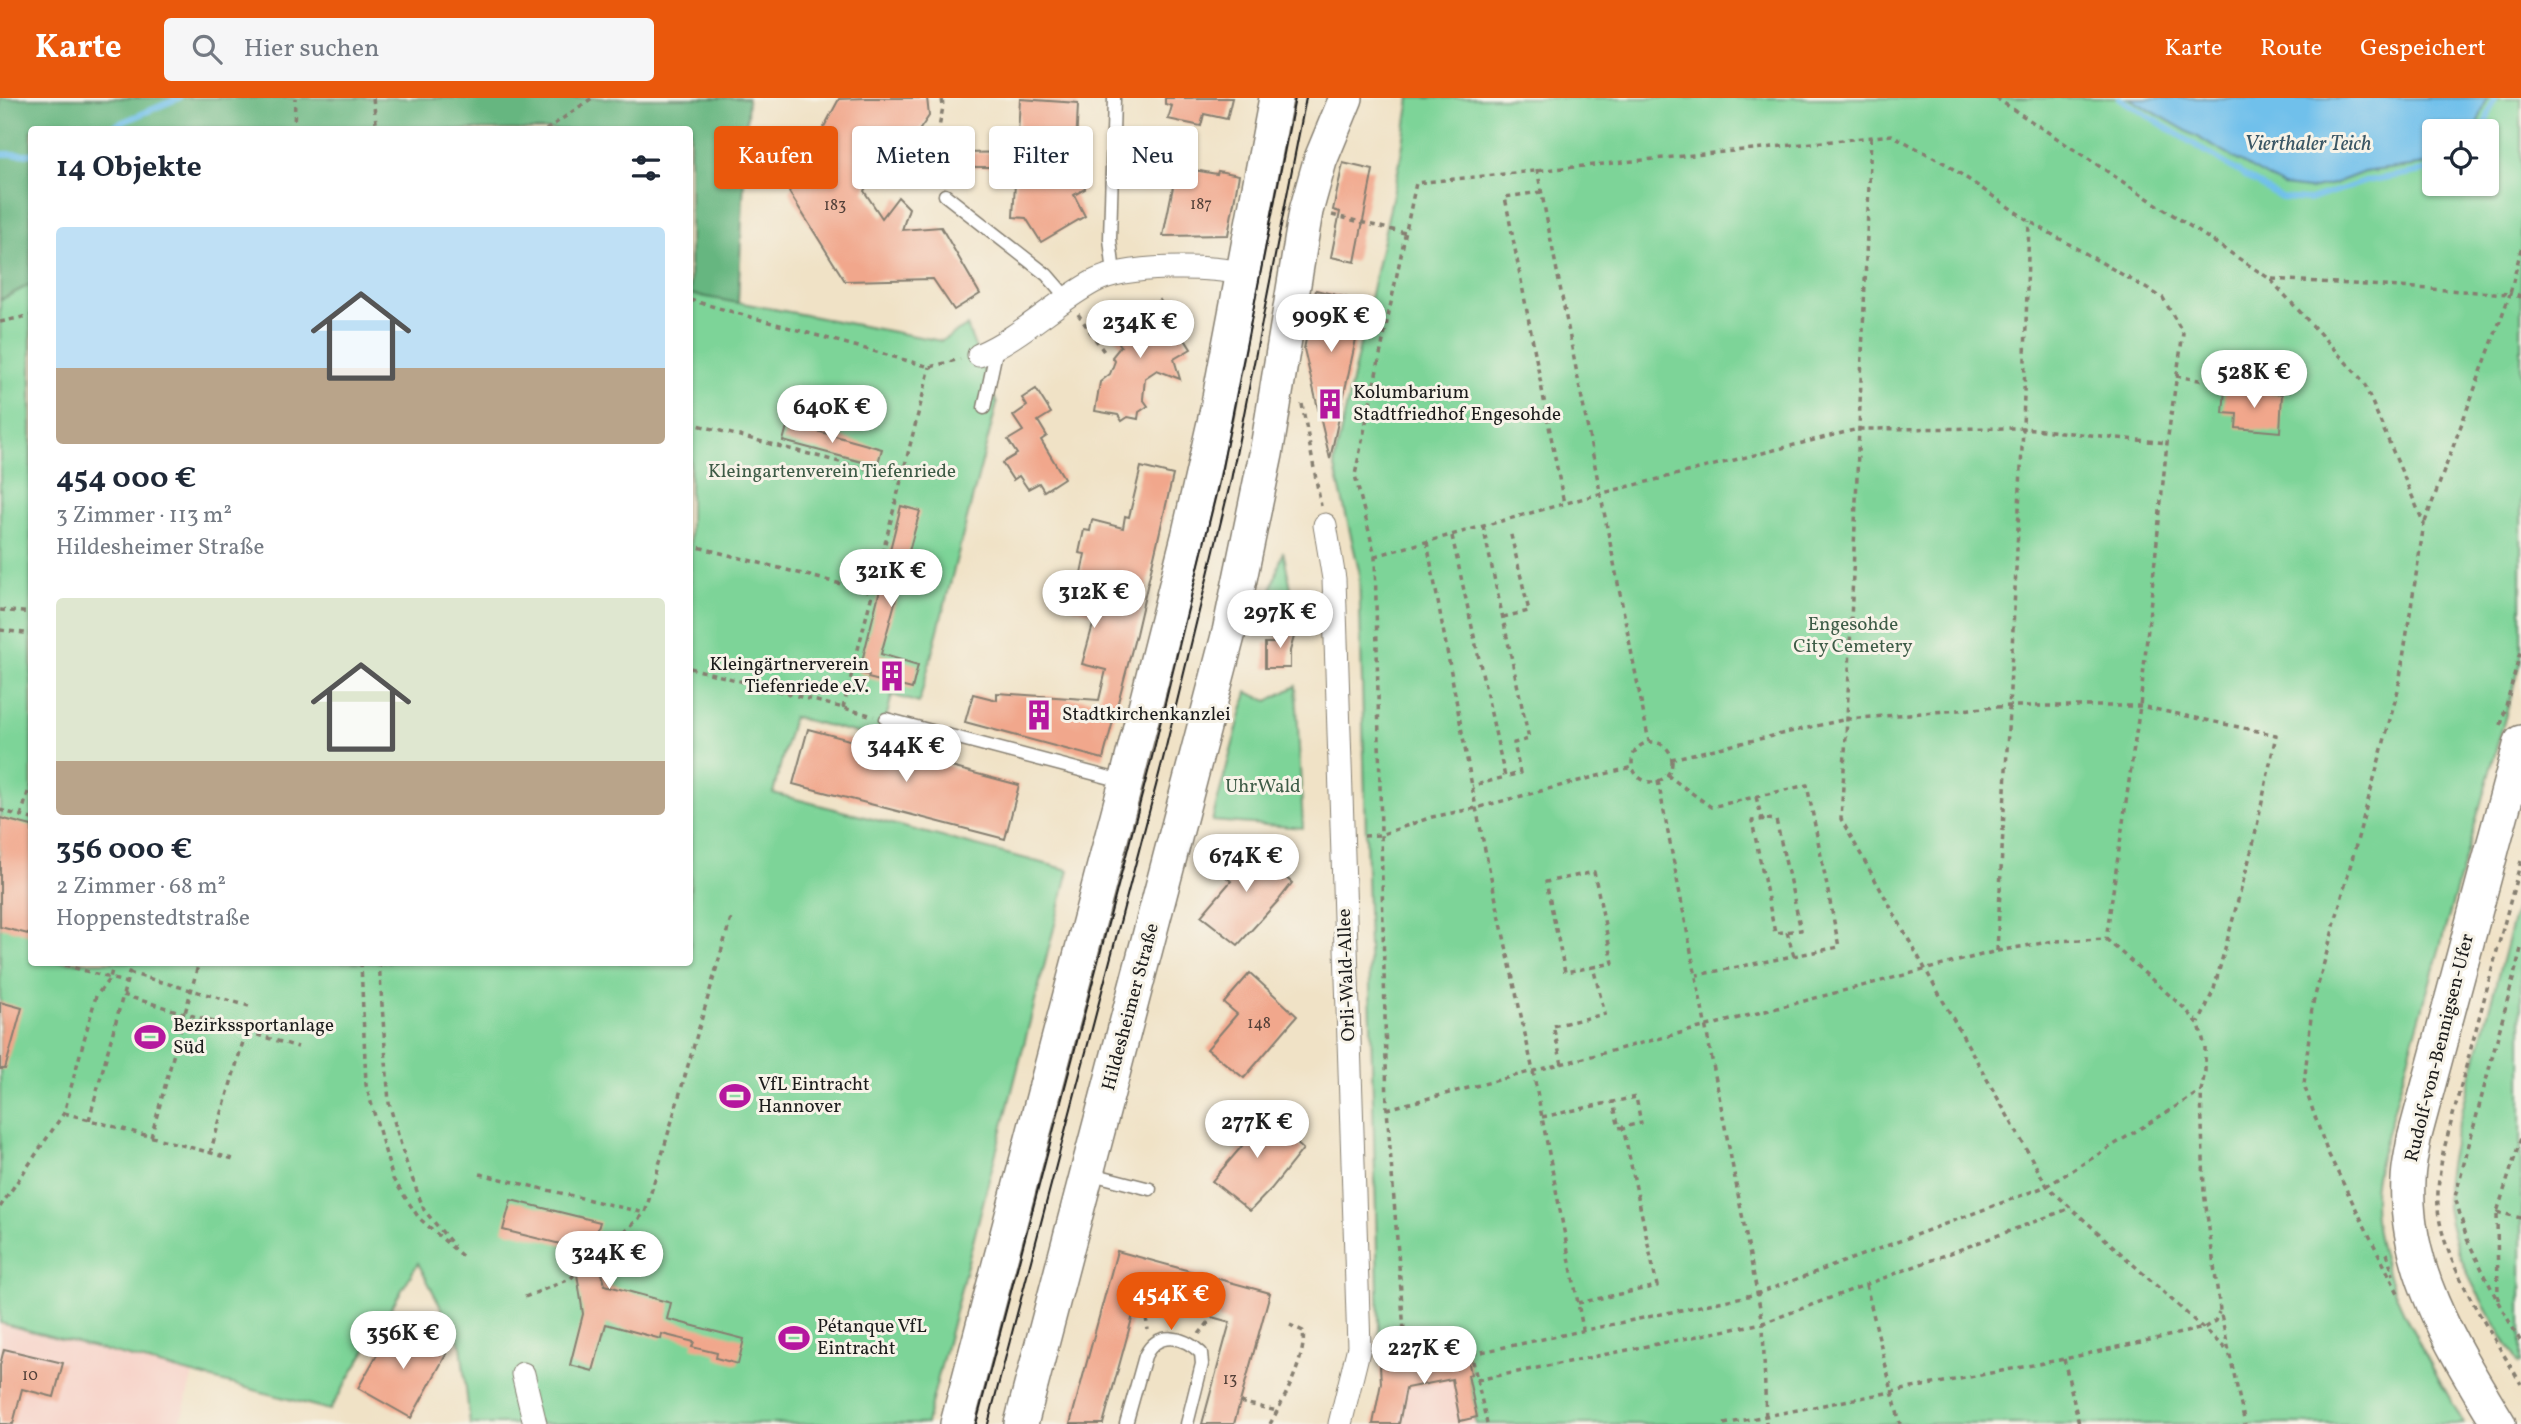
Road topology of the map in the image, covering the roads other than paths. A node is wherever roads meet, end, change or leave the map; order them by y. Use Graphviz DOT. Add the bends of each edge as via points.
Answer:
graph roads {
  1 [pos="1114,98"];
  2 [pos="1276,98"];
  3 [pos="1346,98"];
  4 [pos="945,195"];
  5 [pos="1243,273"];
  6 [pos="1114,274"];
  7 [pos="1067,299"];
  8 [pos="988,351"];
  9 [pos="984,408"];
  10 [pos="1325,525"];
  11 [pos="886,719"];
  12 [pos="2521,742"];
  13 [pos="1126,782"];
  14 [pos="1087,1173"];
  15 [pos="1150,1189"];
  16 [pos="523,1374"];
  17 [pos="535,1424"];
  18 [pos="957,1424"];
  19 [pos="1021,1424"];
  20 [pos="1126,1424"];
  21 [pos="1187,1424"];
  22 [pos="1340,1424"];
  23 [pos="2499,1424"];
  1 -- 6 [label="lane" via="1110,239"];
  2 -- 5 [label="main road"];
  3 -- 14 [label="main road, Hildesheimer Straße" via="1306,211 1266,454 1229,632"];
  4 -- 7 [label="lane" via="1047,275"];
  5 -- 6 [label="street" via="1196,268"];
  5 -- 13 [label="main road" via="1191,524"];
  6 -- 7 [label="street"];
  7 -- 8 [label="street"];
  8 -- 9 [label="lane"];
  10 -- 22 [label="street, Orli-Wald-Allee" via="1334,579 1359,1347"];
  11 -- 13 [label="lane"];
  12 -- 23 [label="main road, Rudolf-von-Bennigsen-Ufer" via="2414,1139 2408,1180 2422,1276 2451,1340"];
  13 -- 18 [label="main road"];
  14 -- 15 [label="lane"];
  14 -- 19 [label="main road, Hildesheimer Straße"];
  16 -- 17 [label="street"];
  20 -- 21 [label="lane" via="1150,1346 1162,1339 1180,1340 1202,1353"];
}
